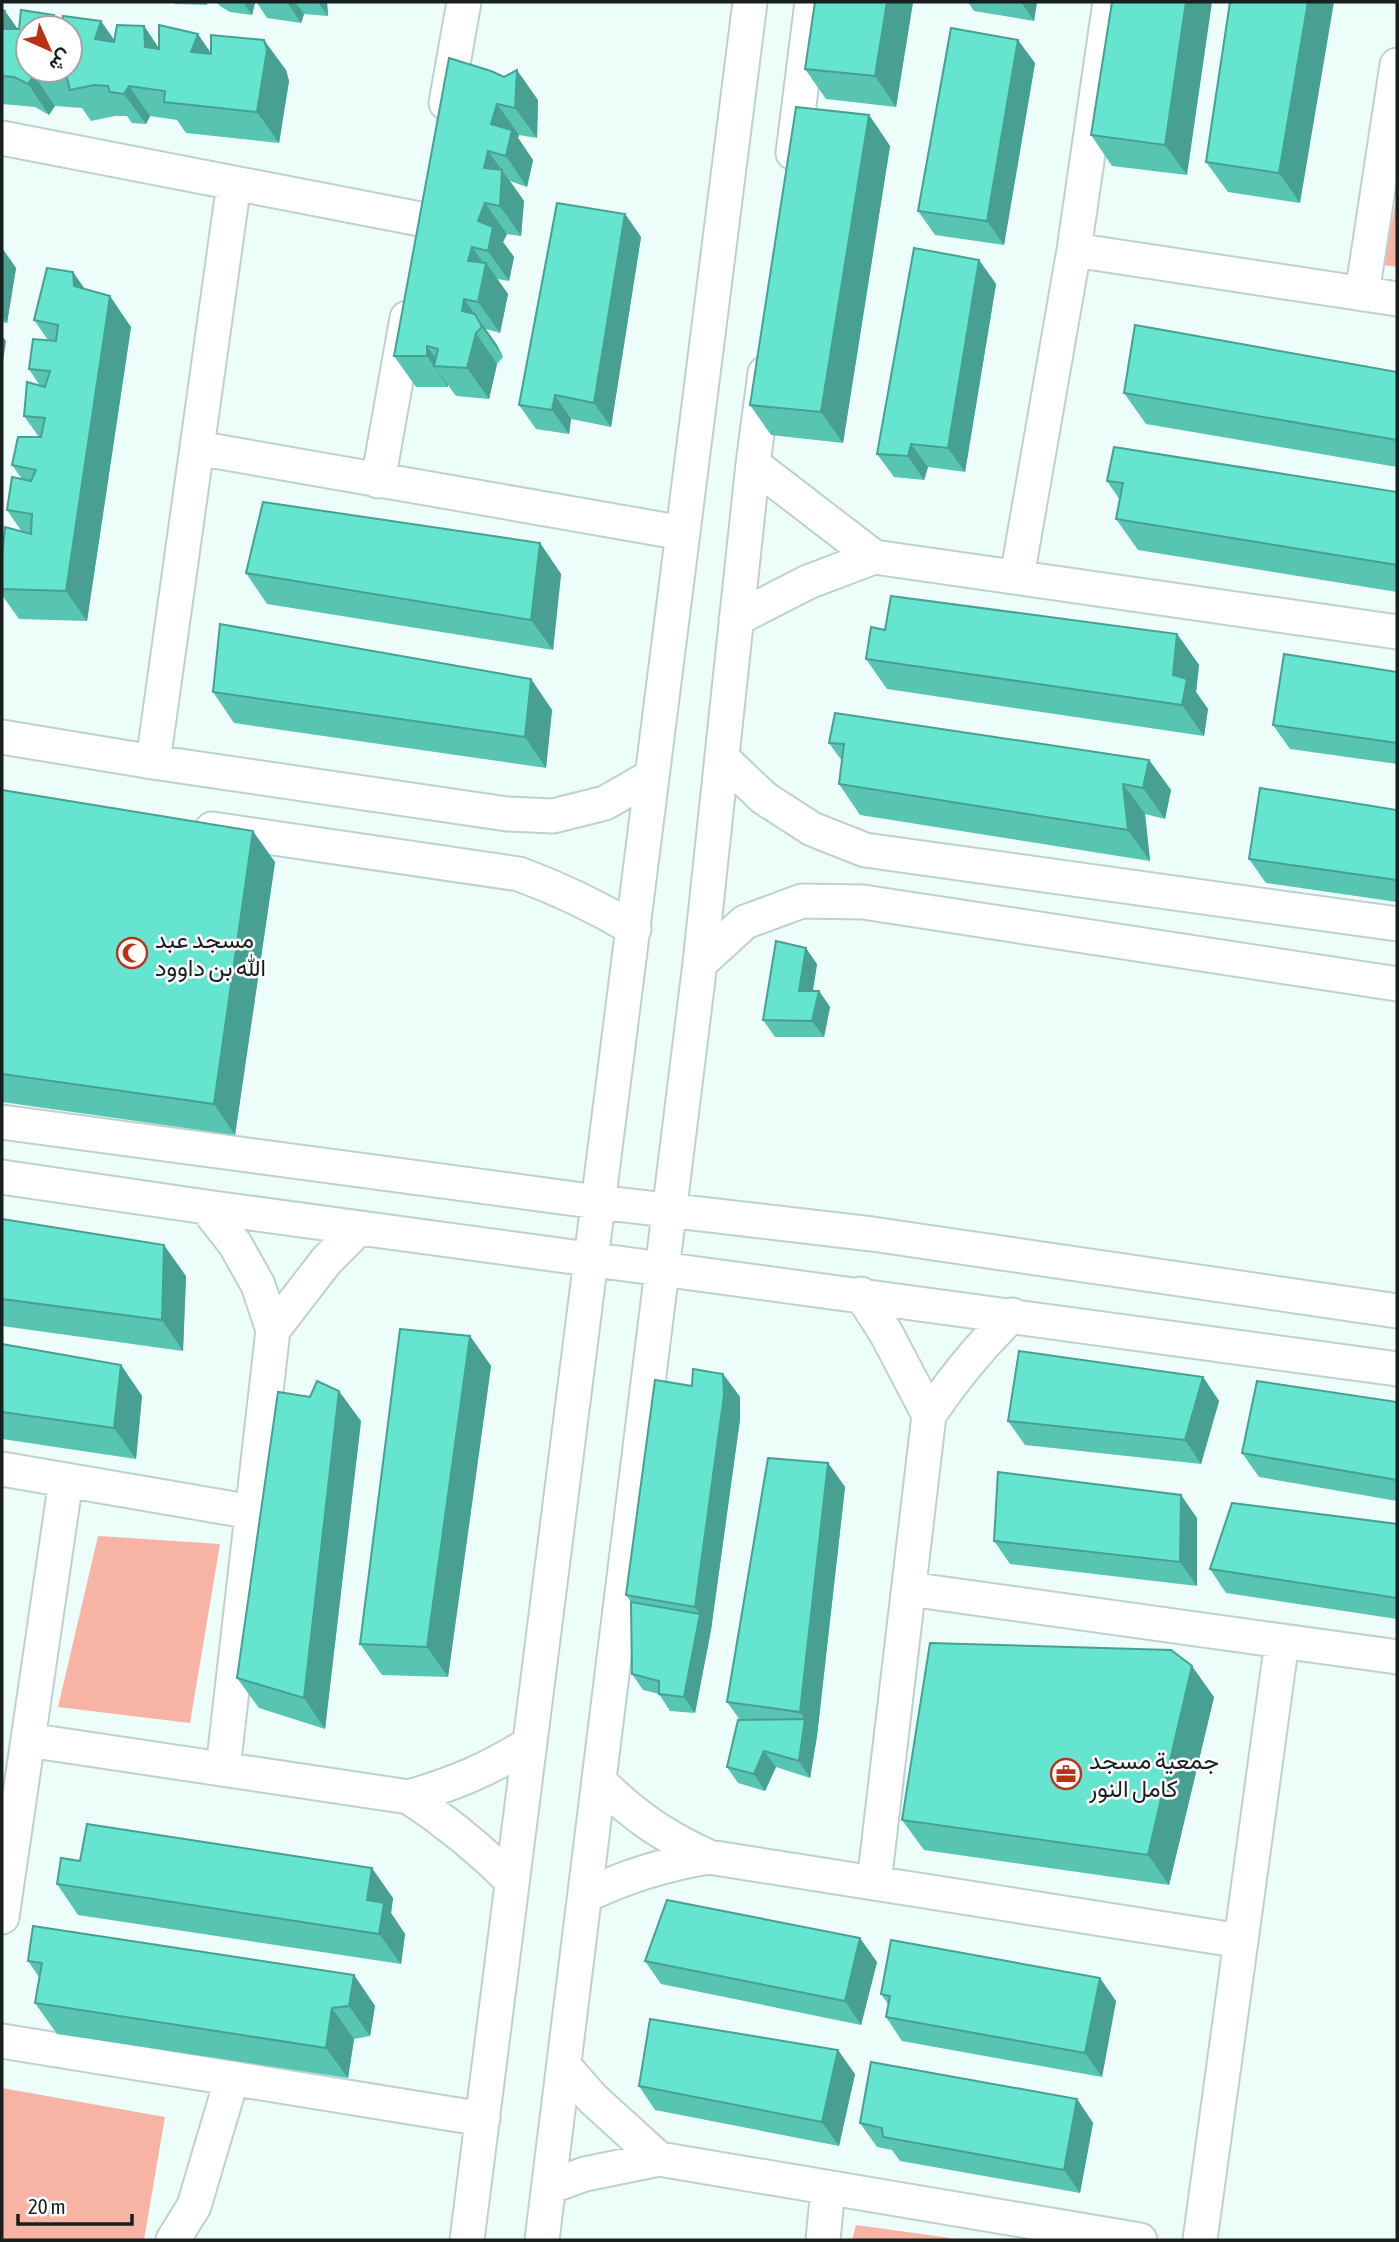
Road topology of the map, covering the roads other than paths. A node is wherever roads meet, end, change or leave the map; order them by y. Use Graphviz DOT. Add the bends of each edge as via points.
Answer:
graph roads {
  1 [pos="464,2"];
  2 [pos="750,2"];
  3 [pos="813,2"];
  4 [pos="1110,2"];
  5 [pos="1397,65"];
  6 [pos="2,138"];
  7 [pos="440,138"];
  8 [pos="790,180"];
  9 [pos="234,183"];
  10 [pos="425,220"];
  11 [pos="1074,250"];
  12 [pos="413,288"];
  13 [pos="1362,294"];
  14 [pos="1397,299"];
  15 [pos="769,342"];
  16 [pos="197,448"];
  17 [pos="753,464"];
  18 [pos="378,481"];
  19 [pos="684,533"];
  20 [pos="874,557"];
  21 [pos="1017,577"];
  22 [pos="736,619"];
  23 [pos="1397,632"];
  24 [pos="2,737"];
  25 [pos="723,759"];
  26 [pos="153,762"];
  27 [pos="652,776"];
  28 [pos="179,824"];
  29 [pos="1397,924"];
  30 [pos="634,929"];
  31 [pos="700,962"];
  32 [pos="1397,984"];
  33 [pos="2,1122"];
  34 [pos="2,1177"];
  35 [pos="598,1202"];
  36 [pos="206,1207"];
  37 [pos="669,1209"];
  38 [pos="359,1227"];
  39 [pos="590,1259"];
  40 [pos="662,1268"];
  41 [pos="861,1294"];
  42 [pos="1397,1311"];
  43 [pos="1012,1315"];
  44 [pos="273,1330"];
  45 [pos="1397,1368"];
  46 [pos="929,1415"];
  47 [pos="2,1469"];
  48 [pos="66,1480"];
  49 [pos="252,1512"];
  50 [pos="909,1589"];
  51 [pos="1282,1641"];
  52 [pos="1397,1657"];
  53 [pos="28,1740"];
  54 [pos="529,1744"];
  55 [pos="223,1769"];
  56 [pos="600,1782"];
  57 [pos="409,1797"];
  58 [pos="709,1857"];
  59 [pos="512,1881"];
  60 [pos="874,1883"];
  61 [pos="585,1896"];
  62 [pos="2,1917"];
  63 [pos="1241,1941"];
  64 [pos="2,2041"];
  65 [pos="564,2066"];
  66 [pos="232,2078"];
  67 [pos="483,2119"];
  68 [pos="659,2159"];
  69 [pos="549,2187"];
  70 [pos="828,2188"];
  71 [pos="173,2240"];
  72 [pos="467,2240"];
  73 [pos="542,2240"];
  74 [pos="822,2240"];
  75 [pos="1140,2240"];
  76 [pos="1200,2240"];
  1 -- 7 [label="street"];
  2 -- 19 [label="street"];
  3 -- 8 [label="street"];
  4 -- 11 [label="street"];
  5 -- 13 [label="street"];
  6 -- 9 [label="street"];
  9 -- 10 [label="street"];
  9 -- 16 [label="street"];
  11 -- 13 [label="street"];
  11 -- 21 [label="street"];
  12 -- 18 [label="street"];
  13 -- 14 [label="street"];
  15 -- 17 [label="street"];
  16 -- 18 [label="street"];
  16 -- 26 [label="street"];
  17 -- 20 [label="street"];
  17 -- 22 [label="street"];
  18 -- 19 [label="street"];
  19 -- 27 [label="street"];
  20 -- 21 [label="street"];
  20 -- 22 [label="street" via="808,582"];
  21 -- 23 [label="street"];
  22 -- 25 [label="street"];
  24 -- 26 [label="street"];
  25 -- 29 [label="street" via="764,798 812,829 865,850"];
  25 -- 31 [label="street"];
  26 -- 27 [label="street" via="507,814 553,816 605,803"];
  27 -- 30 [label="street"];
  28 -- 30 [label="street" via="519,874 560,888"];
  30 -- 35 [label="street"];
  31 -- 32 [label="street" via="745,922 802,901 863,902"];
  31 -- 37 [label="street"];
  33 -- 35 [label="street"];
  34 -- 36 [label="street"];
  35 -- 37 [label="street"];
  35 -- 39 [label="street"];
  36 -- 38 [label="street"];
  36 -- 44 [label="street" via="258,1285"];
  37 -- 40 [label="street"];
  37 -- 42 [label="street"];
  38 -- 39 [label="street"];
  38 -- 44 [label="street"];
  39 -- 40 [label="street"];
  39 -- 54 [label="street"];
  40 -- 41 [label="street"];
  40 -- 56 [label="street"];
  41 -- 43 [label="street"];
  41 -- 46 [label="street"];
  43 -- 45 [label="street"];
  43 -- 46 [label="street" via="981,1345"];
  44 -- 49 [label="street"];
  46 -- 50 [label="street"];
  47 -- 48 [label="street"];
  48 -- 49 [label="street"];
  48 -- 53 [label="street"];
  49 -- 55 [label="street"];
  50 -- 51 [label="street"];
  50 -- 60 [label="street"];
  51 -- 52 [label="street"];
  51 -- 63 [label="street"];
  53 -- 55 [label="street"];
  53 -- 62 [label="street"];
  54 -- 57 [label="street" via="451,1785"];
  54 -- 59 [label="street"];
  55 -- 57 [label="street"];
  56 -- 58 [label="street" via="650,1826"];
  56 -- 61 [label="street"];
  57 -- 59 [label="street" via="473,1843"];
  58 -- 60 [label="street"];
  58 -- 61 [label="street" via="645,1870"];
  59 -- 67 [label="street"];
  60 -- 63 [label="street"];
  61 -- 65 [label="street"];
  63 -- 76 [label="street"];
  64 -- 66 [label="street"];
  65 -- 68 [label="street" via="609,2115"];
  65 -- 69 [label="street"];
  66 -- 67 [label="street"];
  66 -- 71 [label="street" via="194,2206"];
  67 -- 72 [label="street"];
  68 -- 69 [label="street" via="584,2174"];
  68 -- 70 [label="street"];
  69 -- 73 [label="street"];
  70 -- 74 [label="street"];
  70 -- 75 [label="street"];
}
